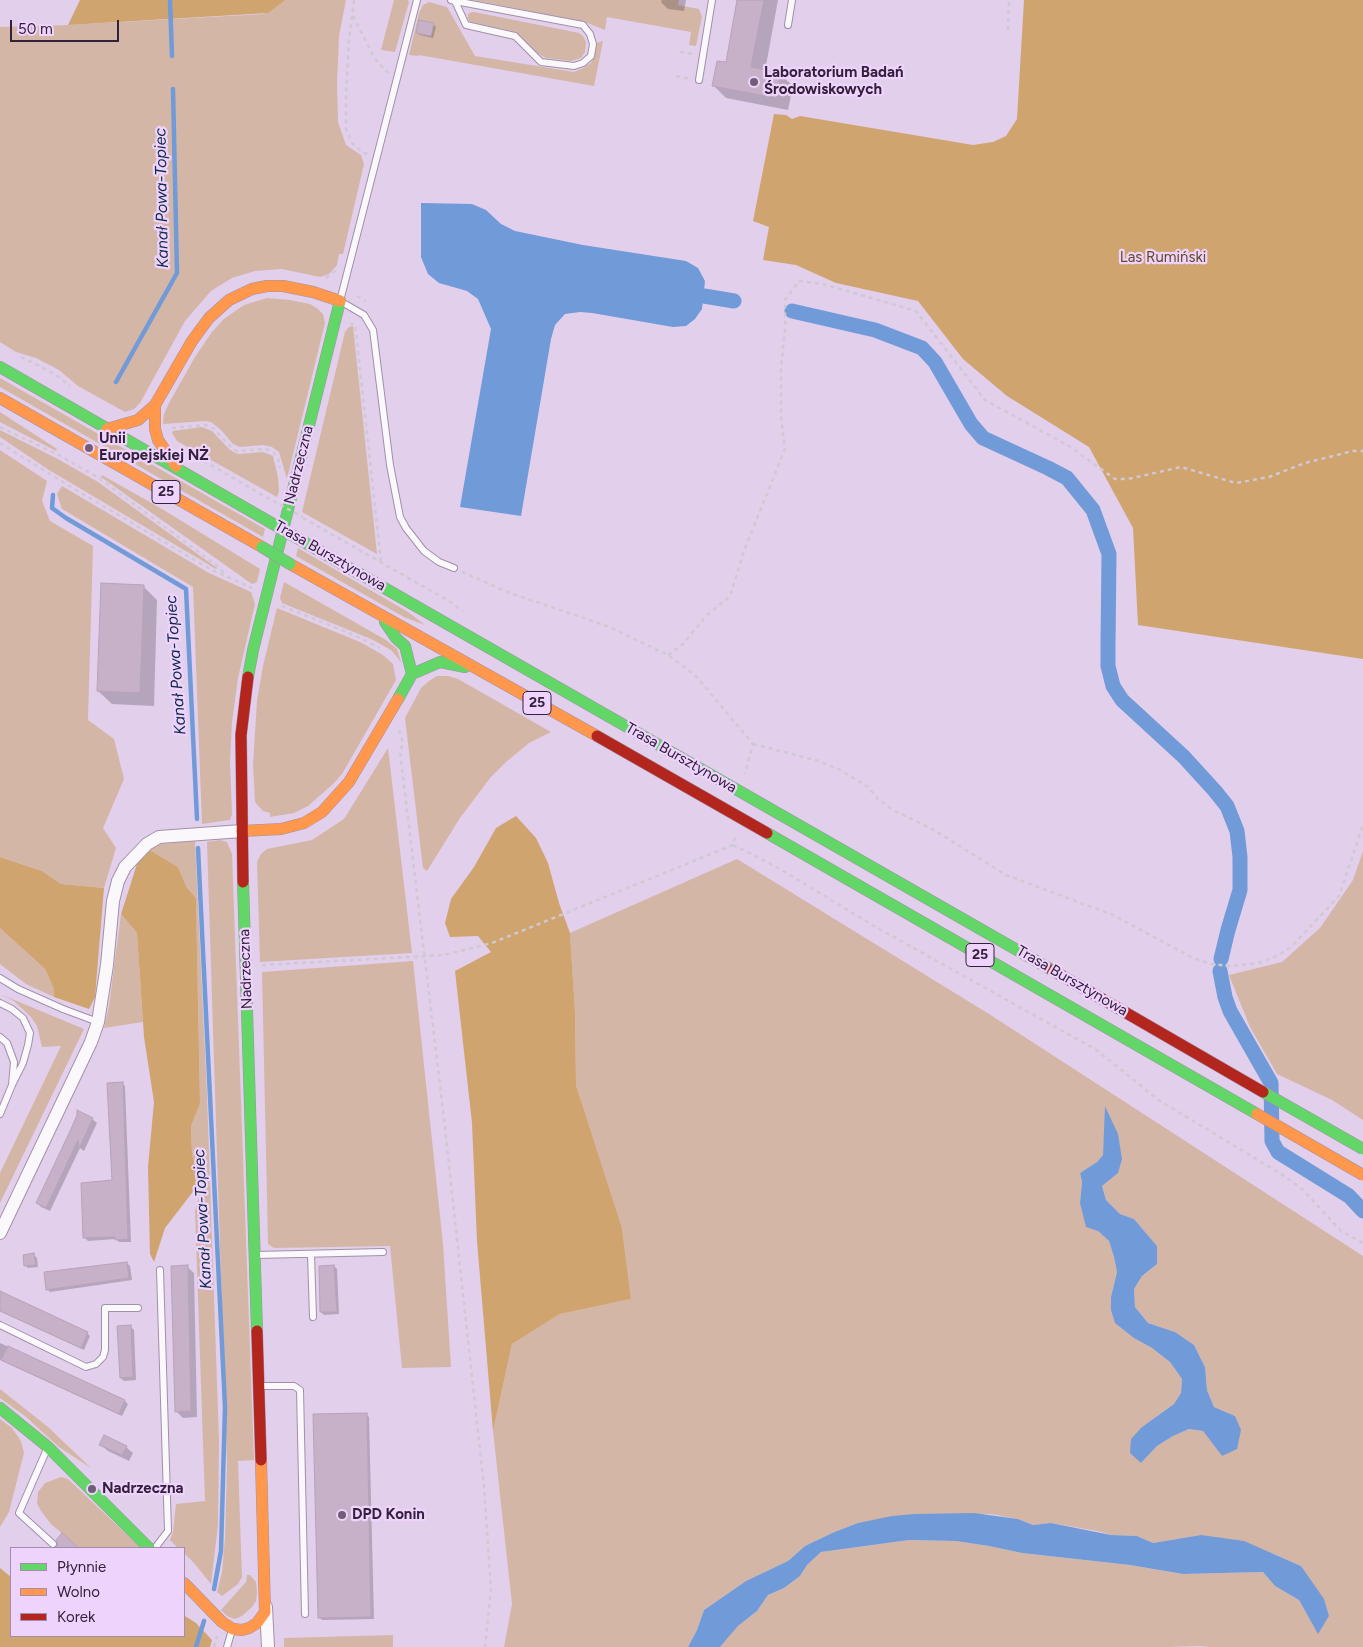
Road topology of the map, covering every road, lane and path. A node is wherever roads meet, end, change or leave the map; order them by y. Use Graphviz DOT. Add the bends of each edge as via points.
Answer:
graph roads {
  1 [pos="354,0"];
  2 [pos="416,0"];
  3 [pos="453,0"];
  4 [pos="712,0"];
  5 [pos="792,0"];
  6 [pos="1009,0"];
  7 [pos="352,15"];
  8 [pos="788,25"];
  9 [pos="1008,30"];
  10 [pos="699,80"];
  11 [pos="396,81"];
  12 [pos="377,157"];
  13 [pos="340,301"];
  14 [pos="349,324"];
  15 [pos="0,367"];
  16 [pos="0,398"];
  17 [pos="155,405"];
  18 [pos="0,426"];
  19 [pos="165,428"];
  20 [pos="107,429"];
  21 [pos="0,442"];
  22 [pos="1363,451"];
  23 [pos="178,469"];
  24 [pos="281,473"];
  25 [pos="273,501"];
  26 [pos="299,512"];
  27 [pos="303,517"];
  28 [pos="297,521"];
  29 [pos="381,562"];
  30 [pos="454,568"];
  31 [pos="225,575"];
  32 [pos="265,600"];
  33 [pos="380,614"];
  34 [pos="383,650"];
  35 [pos="668,655"];
  36 [pos="478,669"];
  37 [pos="412,674"];
  38 [pos="399,728"];
  39 [pos="754,744"];
  40 [pos="744,778"];
  41 [pos="1363,824"];
  42 [pos="242,830"];
  43 [pos="735,835"];
  44 [pos="734,845"];
  45 [pos="425,956"];
  46 [pos="246,966"];
  47 [pos="0,978"];
  48 [pos="0,1003"];
  49 [pos="98,1022"];
  50 [pos="0,1038"];
  51 [pos="12,1085"];
  52 [pos="0,1114"];
  53 [pos="1363,1149"];
  54 [pos="1363,1175"];
  55 [pos="0,1233"];
  56 [pos="1363,1243"];
  57 [pos="382,1252"];
  58 [pos="311,1254"];
  59 [pos="255,1255"];
  60 [pos="160,1270"];
  61 [pos="138,1308"];
  62 [pos="313,1317"];
  63 [pos="0,1325"];
  64 [pos="259,1386"];
  65 [pos="0,1408"];
  66 [pos="48,1448"];
  67 [pos="53,1544"];
  68 [pos="148,1547"];
  69 [pos="156,1547"];
  70 [pos="185,1584"];
  71 [pos="266,1608"];
  72 [pos="305,1614"];
  73 [pos="233,1629"];
  74 [pos="227,1647"];
  75 [pos="268,1647"];
  76 [pos="485,1647"];
  1 -- 7 [label="path"];
  2 -- 11 [label="lane"];
  3 -- 3 [label="lane" via="583,25 593,44 590,56 574,66 541,62 515,36 466,25"];
  4 -- 10 [label="lane"];
  5 -- 8 [label="lane"];
  6 -- 9 [label="path"];
  7 -- 11 [label="path" via="375,58"];
  7 -- 12 [label="path" via="346,130 352,143 363,153"];
  11 -- 12 [label="lane"];
  12 -- 13 [label="lane"];
  13 -- 17 [label="main road" via="275,286 252,289 229,300 209,318 192,341"];
  13 -- 30 [label="lane" via="364,315 373,330 400,517 424,551"];
  13 -- 32 [label="main road, Nadrzeczna"];
  14 -- 29 [label="path" via="355,324"];
  15 -- 20 [label="main road, Trasa Bursztynowa / 25"];
  16 -- 33 [label="main road, Trasa Bursztynowa / 25, bridge"];
  17 -- 20 [label="main road" via="138,420"];
  17 -- 23 [label="main road" via="154,429"];
  18 -- 31 [label="path" via="99,478"];
  19 -- 24 [label="path" via="205,425 213,428 237,451 266,449 274,453"];
  20 -- 23 [label="main road, Trasa Bursztynowa / 25"];
  21 -- 31 [label="path" via="76,490"];
  22 -- 35 [label="path" via="1305,463 1269,477 1236,483 1181,467 1115,479 1069,446 985,400 916,311 823,284 799,281 785,300 781,416 786,449 745,548 730,596"];
  23 -- 53 [label="main road, Trasa Bursztynowa / 25, bridge"];
  25 -- 27 [label="path, bridge"];
  26 -- 28 [label="path"];
  30 -- 35 [label="path" via="510,593 607,626"];
  31 -- 32 [label="path" via="252,587 255,598"];
  32 -- 34 [label="path"];
  32 -- 42 [label="main road, Nadrzeczna" via="250,664 243,714 240,754"];
  33 -- 36 [label="main road, Trasa Bursztynowa / 25"];
  33 -- 37 [label="main road" via="405,646"];
  35 -- 39 [label="path" via="695,675"];
  36 -- 37 [label="main road" via="440,662"];
  36 -- 54 [label="main road, Trasa Bursztynowa / 25, bridge"];
  37 -- 42 [label="main road" via="349,782 322,812 304,823 281,829"];
  38 -- 45 [label="path"];
  39 -- 40 [label="path"];
  39 -- 41 [label="path" via="819,760 840,770 868,787 893,810 934,830 1006,875 1113,915 1210,964 1259,963 1290,948 1339,896"];
  42 -- 46 [label="main road, Nadrzeczna"];
  42 -- 49 [label="street" via="159,838 147,844 125,866 113,902"];
  43 -- 44 [label="path"];
  44 -- 45 [label="path" via="492,943 444,955"];
  44 -- 56 [label="path" via="1096,1049 1160,1101 1286,1177 1303,1190 1341,1231"];
  45 -- 46 [label="path"];
  45 -- 76 [label="path" via="484,1487 491,1589"];
  46 -- 59 [label="main road, Nadrzeczna"];
  47 -- 49 [label="lane" via="18,989"];
  48 -- 51 [label="lane" via="23,1018 30,1033 23,1063"];
  49 -- 55 [label="street"];
  50 -- 51 [label="lane" via="7,1043 14,1062"];
  51 -- 52 [label="lane"];
  57 -- 58 [label="lane"];
  58 -- 59 [label="lane"];
  58 -- 62 [label="lane"];
  59 -- 64 [label="main road, Nadrzeczna"];
  60 -- 69 [label="lane" via="168,1531"];
  61 -- 63 [label="lane" via="105,1308 105,1350 96,1364 86,1367"];
  64 -- 71 [label="main road, Nadrzeczna"];
  64 -- 72 [label="lane" via="294,1386 300,1390"];
  65 -- 66 [label="main road"];
  66 -- 67 [label="lane" via="19,1513"];
  66 -- 68 [label="main road"];
  70 -- 73 [label="main road"];
  71 -- 73 [label="main road" via="257,1623 242,1630"];
  71 -- 75 [label="street, Nadrzeczna"];
  73 -- 74 [label="lane"];
}
